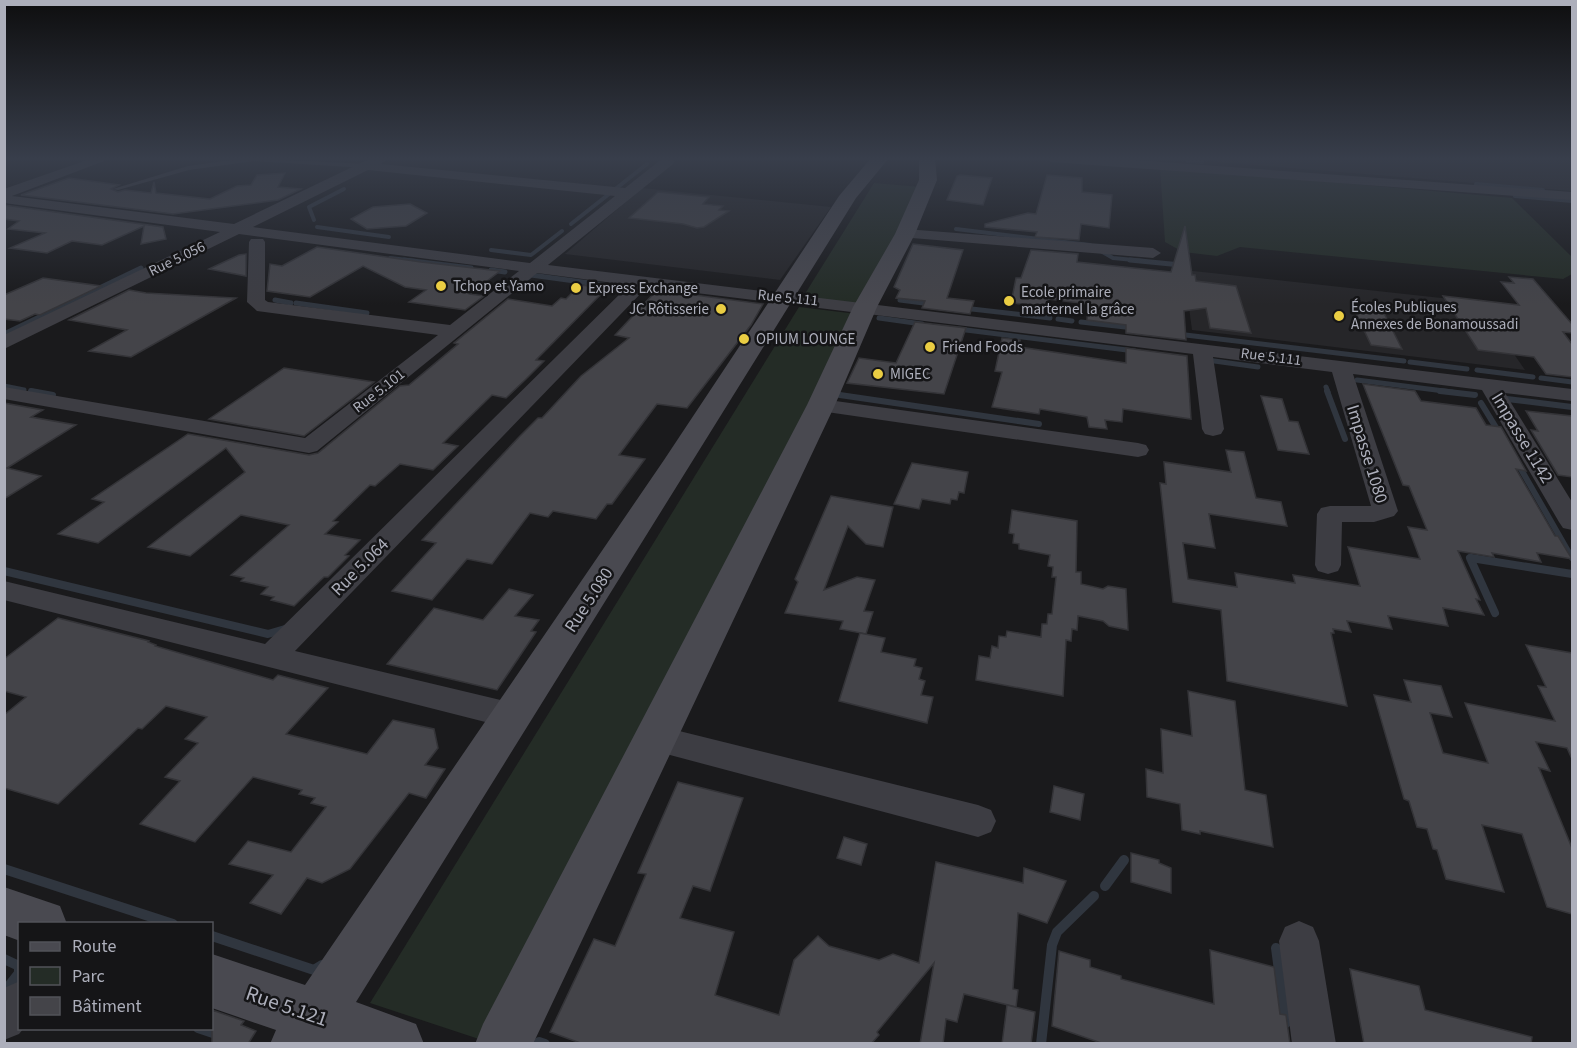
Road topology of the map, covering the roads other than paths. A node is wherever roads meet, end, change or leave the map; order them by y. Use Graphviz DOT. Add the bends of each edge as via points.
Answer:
graph roads {
  1 [pos="63,207"];
  2 [pos="283,207"];
  3 [pos="611,207"];
  4 [pos="841,207"];
  5 [pos="917,207"];
  6 [pos="182,223"];
  7 [pos="237,229"];
  8 [pos="905,234"];
  9 [pos="292,236"];
  10 [pos="257,242"];
  11 [pos="1154,253"];
  12 [pos="188,254"];
  13 [pos="534,268"];
  14 [pos="643,281"];
  15 [pos="783,298"];
  16 [pos="865,307"];
  17 [pos="454,331"];
  18 [pos="4,343"];
  19 [pos="1202,349"];
  20 [pos="1340,365"];
  21 [pos="1490,386"];
  22 [pos="4,393"];
  23 [pos="1572,395"];
  24 [pos="821,405"];
  25 [pos="1213,429"];
  26 [pos="1138,450"];
  27 [pos="1572,522"];
  28 [pos="1328,565"];
  29 [pos="4,590"];
  30 [pos="271,657"];
  31 [pos="513,716"];
  32 [pos="655,738"];
  33 [pos="978,821"];
  34 [pos="4,911"];
  35 [pos="36,922"];
  36 [pos="1299,941"];
  37 [pos="213,982"];
  38 [pos="18,1004"];
  39 [pos="4,1019"];
  40 [pos="307,1030"];
  41 [pos="396,1044"];
  42 [pos="502,1044"];
  43 [pos="1314,1044"];
  1 -- 6 [label="street, Rue 5.111"];
  2 -- 6 [label="street"];
  2 -- 7 [label="street, Rue 5.056"];
  2 -- 9 [label="street"];
  3 -- 13 [label="street, Rue 5.101"];
  4 -- 15 [label="main road, Rue 5.080"];
  5 -- 8 [label="main road"];
  6 -- 7 [label="street, Rue 5.111"];
  6 -- 12 [label="street"];
  7 -- 9 [label="street, Rue 5.111"];
  7 -- 12 [label="street, Rue 5.056"];
  8 -- 11 [label="street"];
  8 -- 16 [label="main road"];
  9 -- 10 [label="street"];
  9 -- 13 [label="street, Rue 5.111"];
  10 -- 12 [label="street"];
  10 -- 17 [label="street" via="256,302 263,307"];
  12 -- 18 [label="street, Rue 5.056"];
  13 -- 14 [label="street, Rue 5.111"];
  13 -- 17 [label="street, Rue 5.101"];
  14 -- 15 [label="street, Rue 5.111"];
  14 -- 30 [label="street, Rue 5.064"];
  15 -- 16 [label="street, Rue 5.111"];
  15 -- 31 [label="main road, Rue 5.080"];
  16 -- 19 [label="street, Rue 5.111"];
  16 -- 24 [label="main road"];
  17 -- 22 [label="street, Rue 5.101" via="309,446"];
  19 -- 20 [label="street, Rue 5.111"];
  19 -- 25 [label="street"];
  20 -- 21 [label="street, Rue 5.111"];
  20 -- 28 [label="street, Impasse 1080" via="1385,511 1330,514"];
  21 -- 23 [label="street, Rue 5.111"];
  21 -- 27 [label="street, Impasse 1142"];
  24 -- 26 [label="street"];
  24 -- 32 [label="main road"];
  29 -- 30 [label="street"];
  30 -- 31 [label="street"];
  31 -- 40 [label="main road, Rue 5.080"];
  32 -- 33 [label="street"];
  32 -- 42 [label="main road"];
  34 -- 35 [label="main road"];
  36 -- 43 [label="street"];
  37 -- 40 [label="main road, Rue 5.121"];
  38 -- 39 [label="street"];
  40 -- 41 [label="main road, Rue 5.121"];
}
